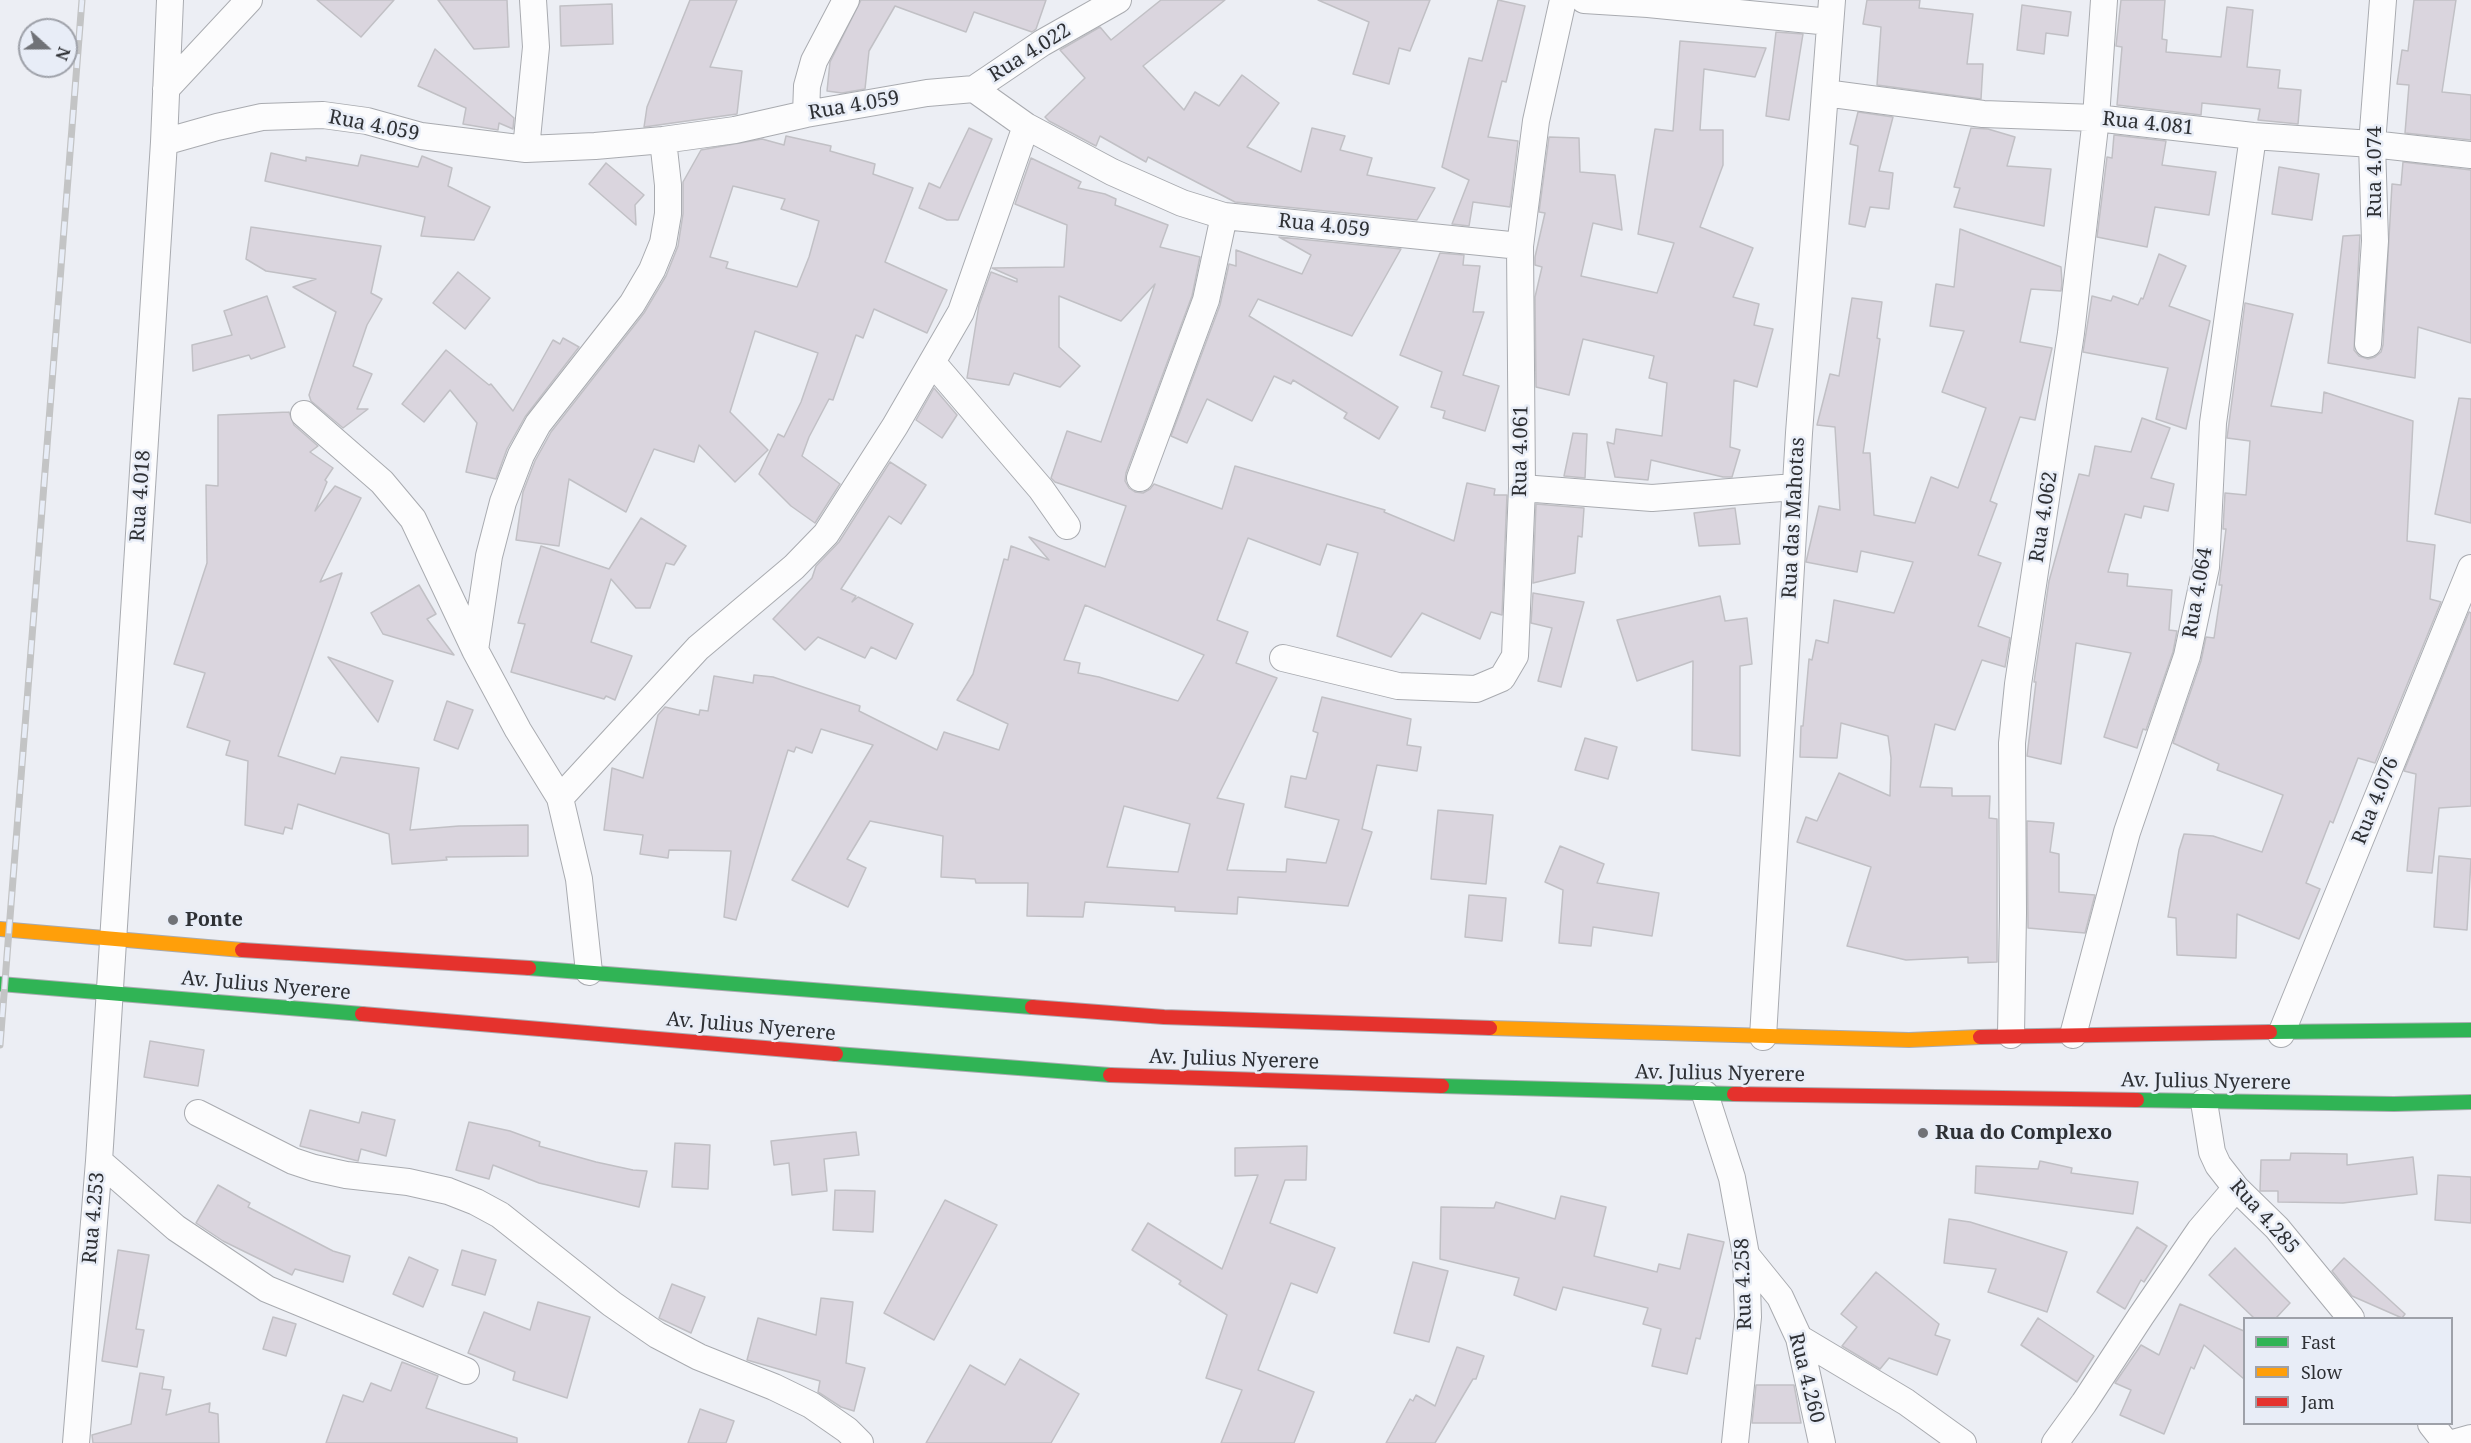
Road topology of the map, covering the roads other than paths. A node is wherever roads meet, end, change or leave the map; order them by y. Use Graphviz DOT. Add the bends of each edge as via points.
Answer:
graph roads {
  1 [pos="170,0"];
  2 [pos="249,0"];
  3 [pos="533,0"];
  4 [pos="846,0"];
  5 [pos="1118,0"];
  6 [pos="1563,0"];
  7 [pos="1584,0"];
  8 [pos="2104,0"];
  9 [pos="2383,0"];
  10 [pos="1831,11"];
  11 [pos="974,88"];
  12 [pos="166,89"];
  13 [pos="1825,93"];
  14 [pos="806,114"];
  15 [pos="2096,118"];
  16 [pos="1026,126"];
  17 [pos="2253,136"];
  18 [pos="663,140"];
  19 [pos="164,142"];
  20 [pos="2372,144"];
  21 [pos="526,149"];
  22 [pos="2471,155"];
  23 [pos="1224,216"];
  24 [pos="1520,246"];
  25 [pos="2368,344"];
  26 [pos="932,362"];
  27 [pos="304,414"];
  28 [pos="1140,478"];
  29 [pos="1795,487"];
  30 [pos="1522,488"];
  31 [pos="1067,526"];
  32 [pos="2471,568"];
  33 [pos="475,650"];
  34 [pos="1283,658"];
  35 [pos="560,798"];
  36 [pos="0,929"];
  37 [pos="112,938"];
  38 [pos="590,972"];
  39 [pos="0,984"];
  40 [pos="108,993"];
  41 [pos="2471,1030"];
  42 [pos="2281,1034"];
  43 [pos="2011,1035"];
  44 [pos="2073,1035"];
  45 [pos="1763,1037"];
  46 [pos="1704,1094"];
  47 [pos="2204,1102"];
  48 [pos="2471,1102"];
  49 [pos="198,1113"];
  50 [pos="99,1161"];
  51 [pos="2236,1188"];
  52 [pos="1746,1255"];
  53 [pos="2350,1317"];
  54 [pos="1799,1338"];
  55 [pos="466,1371"];
  56 [pos="2432,1425"];
  57 [pos="2471,1438"];
  58 [pos="76,1443"];
  59 [pos="860,1443"];
  60 [pos="1735,1443"];
  61 [pos="1822,1443"];
  62 [pos="1963,1443"];
  63 [pos="2055,1443"];
  64 [pos="2446,1443"];
  65 [pos="2453,1443"];
  1 -- 12 [label="street, Rua 4.018"];
  2 -- 12 [label="street"];
  3 -- 21 [label="street" via="536,47"];
  4 -- 14 [label="street" via="814,61 807,86"];
  5 -- 11 [label="street, Rua 4.022"];
  6 -- 24 [label="street, Rua 4.061" via="1536,121"];
  7 -- 10 [label="street"];
  8 -- 15 [label="street, Rua 4.062"];
  9 -- 20 [label="street, Rua 4.074"];
  10 -- 13 [label="street, Rua das Mahotas"];
  11 -- 14 [label="street, Rua 4.059"];
  11 -- 16 [label="street, Rua 4.059"];
  12 -- 19 [label="street, Rua 4.018"];
  13 -- 15 [label="street, Rua 4.081" via="1983,114"];
  13 -- 29 [label="street, Rua das Mahotas"];
  14 -- 18 [label="street, Rua 4.059" via="735,130"];
  15 -- 17 [label="street, Rua 4.081"];
  15 -- 43 [label="street, Rua 4.062" via="2072,333 2012,743"];
  16 -- 23 [label="street, Rua 4.059" via="1112,172 1182,203"];
  16 -- 26 [label="street" via="961,312"];
  17 -- 20 [label="street, Rua 4.081"];
  17 -- 44 [label="street, Rua 4.064" via="2213,423 2206,567 2187,656 2127,831"];
  18 -- 21 [label="street, Rua 4.059"];
  18 -- 33 [label="street" via="668,214 663,243 632,304 538,424 521,455 489,556"];
  19 -- 21 [label="street, Rua 4.059" via="262,117 323,115 367,121 422,136"];
  19 -- 37 [label="street, Rua 4.018"];
  20 -- 22 [label="street, Rua 4.081"];
  20 -- 25 [label="street, Rua 4.074" via="2375,241"];
  23 -- 24 [label="street, Rua 4.059"];
  23 -- 28 [label="street" via="1206,300"];
  24 -- 30 [label="street, Rua 4.061"];
  26 -- 31 [label="street" via="1041,489"];
  26 -- 35 [label="street" via="826,534 794,567 698,648"];
  27 -- 33 [label="street" via="382,482 413,519"];
  29 -- 30 [label="street" via="1652,498"];
  29 -- 45 [label="street, Rua das Mahotas"];
  30 -- 34 [label="street, Rua 4.061" via="1515,656 1502,678 1476,689 1398,686"];
  32 -- 42 [label="street, Rua 4.076"];
  33 -- 35 [label="street"];
  35 -- 38 [label="street" via="579,879"];
  36 -- 37 [label="main road, Av. Julius Nyerere"];
  37 -- 38 [label="main road, Av. Julius Nyerere" via="178,946"];
  37 -- 40 [label="street, Rua 4.018"];
  38 -- 45 [label="main road, Av. Julius Nyerere" via="1164,1017"];
  39 -- 40 [label="main road, Av. Julius Nyerere"];
  40 -- 46 [label="main road, Av. Julius Nyerere" via="1060,1073"];
  40 -- 50 [label="street, Rua 4.253"];
  41 -- 42 [label="main road, Av. Julius Nyerere"];
  42 -- 44 [label="main road, Av. Julius Nyerere"];
  43 -- 44 [label="main road, Av. Julius Nyerere"];
  43 -- 45 [label="main road, Av. Julius Nyerere" via="1909,1040"];
  46 -- 47 [label="main road, Av. Julius Nyerere"];
  46 -- 52 [label="street, Rua 4.258" via="1732,1178"];
  47 -- 48 [label="main road, Av. Julius Nyerere"];
  47 -- 51 [label="street, Rua 4.285" via="2212,1152"];
  49 -- 59 [label="street" via="314,1168 408,1182 476,1202 500,1215 612,1305 657,1335 811,1405"];
  50 -- 55 [label="street" via="177,1228 267,1289"];
  50 -- 58 [label="street, Rua 4.253"];
  51 -- 53 [label="street, Rua 4.285" via="2277,1228"];
  51 -- 63 [label="street" via="2200,1230"];
  52 -- 54 [label="street, Rua 4.260" via="1780,1297"];
  52 -- 60 [label="street, Rua 4.258" via="1748,1317"];
  54 -- 61 [label="street, Rua 4.260"];
  54 -- 62 [label="street" via="1906,1402"];
  56 -- 64 [label="street"];
  57 -- 65 [label="street"];
}
